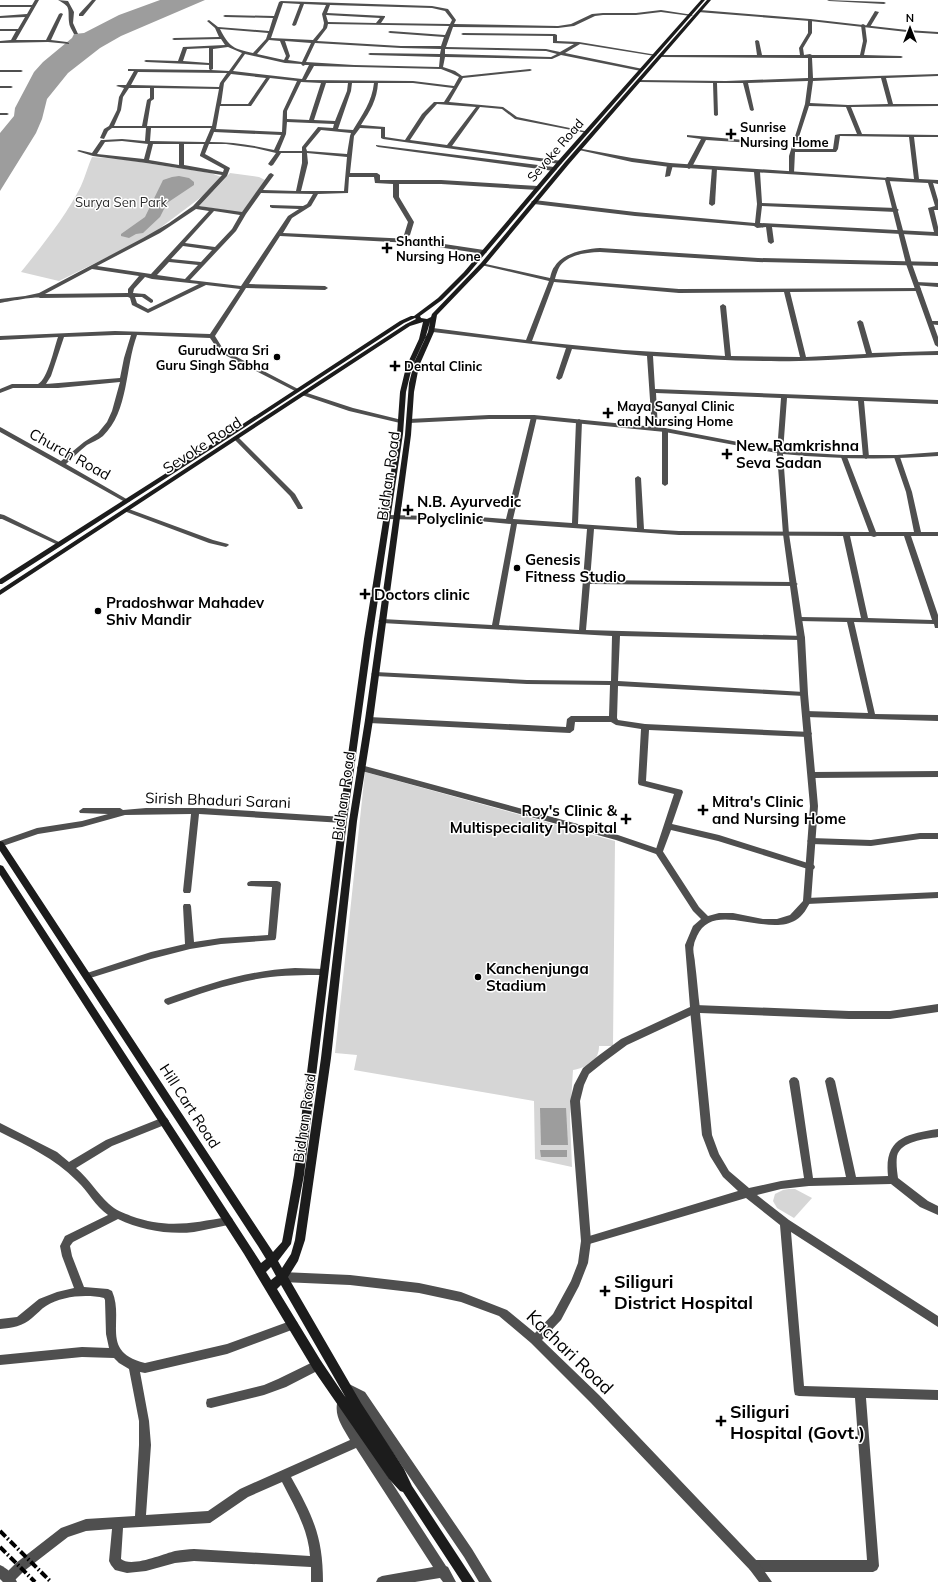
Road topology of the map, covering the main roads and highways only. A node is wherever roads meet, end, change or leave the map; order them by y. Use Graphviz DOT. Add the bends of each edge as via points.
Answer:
graph roads {
  1 [pos="703,0"];
  2 [pos="709,0"];
  3 [pos="700,11"];
  4 [pos="692,12"];
  5 [pos="655,55"];
  6 [pos="661,56"];
  7 [pos="632,80"];
  8 [pos="640,81"];
  9 [pos="576,148"];
  10 [pos="527,201"];
  11 [pos="534,202"];
  12 [pos="427,320"];
  13 [pos="299,392"];
  14 [pos="400,421"];
  15 [pos="409,421"];
  16 [pos="118,507"];
  17 [pos="126,510"];
  18 [pos="383,540"];
  19 [pos="394,540"];
  20 [pos="3,581"];
  21 [pos="15,583"];
  22 [pos="0,593"];
  23 [pos="368,639"];
  24 [pos="379,639"];
  25 [pos="351,765"];
  26 [pos="361,768"];
  27 [pos="0,844"];
  28 [pos="0,868"];
  29 [pos="336,875"];
  30 [pos="347,876"];
  31 [pos="324,972"];
  32 [pos="336,972"];
  33 [pos="289,1230"];
  34 [pos="302,1230"];
  35 [pos="272,1260"];
  36 [pos="260,1271"];
  37 [pos="282,1277"];
  38 [pos="270,1288"];
  39 [pos="353,1409"];
  40 [pos="469,1582"];
  1 -- 4 [label="main road, Sevoke Road"];
  2 -- 3 [label="main road, Sevoke Road"];
  3 -- 4 [label="main road"];
  3 -- 6 [label="main road, Sevoke Road"];
  4 -- 5 [label="main road, Sevoke Road"];
  5 -- 6 [label="main road"];
  5 -- 7 [label="main road, Sevoke Road"];
  6 -- 8 [label="main road, Sevoke Road"];
  7 -- 8 [label="main road"];
  7 -- 9 [label="main road, Sevoke Road"];
  8 -- 9 [label="main road, Sevoke Road"];
  9 -- 10 [label="main road, Sevoke Road" via="560,162"];
  9 -- 11 [label="main road, Sevoke Road"];
  10 -- 11 [label="main road"];
  10 -- 12 [label="main road, Sevoke Road" via="466,273 440,299"];
  11 -- 12 [label="main road, Sevoke Road" via="483,264"];
  12 -- 13 [label="main road, Sevoke Road" via="408,325 311,389"];
  12 -- 13 [label="main road, Sevoke Road" via="402,322"];
  12 -- 14 [label="main road, Bidhan Road" via="405,379"];
  12 -- 15 [label="main road, Bidhan Road" via="414,372"];
  13 -- 16 [label="main road, Sevoke Road"];
  13 -- 17 [label="main road, Sevoke Road" via="236,438"];
  14 -- 15 [label="main road"];
  14 -- 18 [label="main road, Bidhan Road"];
  15 -- 19 [label="main road, Bidhan Road"];
  16 -- 17 [label="main road"];
  16 -- 20 [label="main road, Sevoke Road"];
  17 -- 21 [label="main road, Sevoke Road"];
  18 -- 19 [label="main road"];
  18 -- 23 [label="main road, Bidhan Road"];
  19 -- 24 [label="main road, Bidhan Road"];
  20 -- 21 [label="main road"];
  21 -- 22 [label="main road, Sevoke Road"];
  23 -- 24 [label="main road"];
  23 -- 25 [label="main road, Bidhan Road"];
  24 -- 26 [label="main road, Bidhan Road"];
  25 -- 26 [label="main road"];
  25 -- 29 [label="main road, Bidhan Road"];
  26 -- 30 [label="main road, Bidhan Road"];
  27 -- 35 [label="main road, Hill Cart Road"];
  28 -- 36 [label="main road, Hill Cart Road"];
  29 -- 30 [label="main road"];
  29 -- 31 [label="main road, Bidhan Road"];
  30 -- 32 [label="main road, Bidhan Road"];
  31 -- 32 [label="main road"];
  31 -- 33 [label="main road, Bidhan Road" via="300,1167"];
  32 -- 34 [label="main road, Bidhan Road" via="326,1066"];
  33 -- 34 [label="main road"];
  33 -- 35 [label="main road, Bidhan Road" via="286,1244"];
  34 -- 37 [label="main road, Bidhan Road" via="298,1250"];
  35 -- 36 [label="main road, Bidhan Road"];
  35 -- 37 [label="main road, Hill Cart Road"];
  36 -- 38 [label="main road, Hill Cart Road"];
  37 -- 38 [label="main road, Bidhan Road"];
  37 -- 39 [label="main road, Hill Cart Road" via="347,1388"];
  38 -- 39 [label="main road, Hill Cart Road" via="317,1365 343,1400"];
  39 -- 40 [label="main road" via="393,1475 408,1490"];
}
